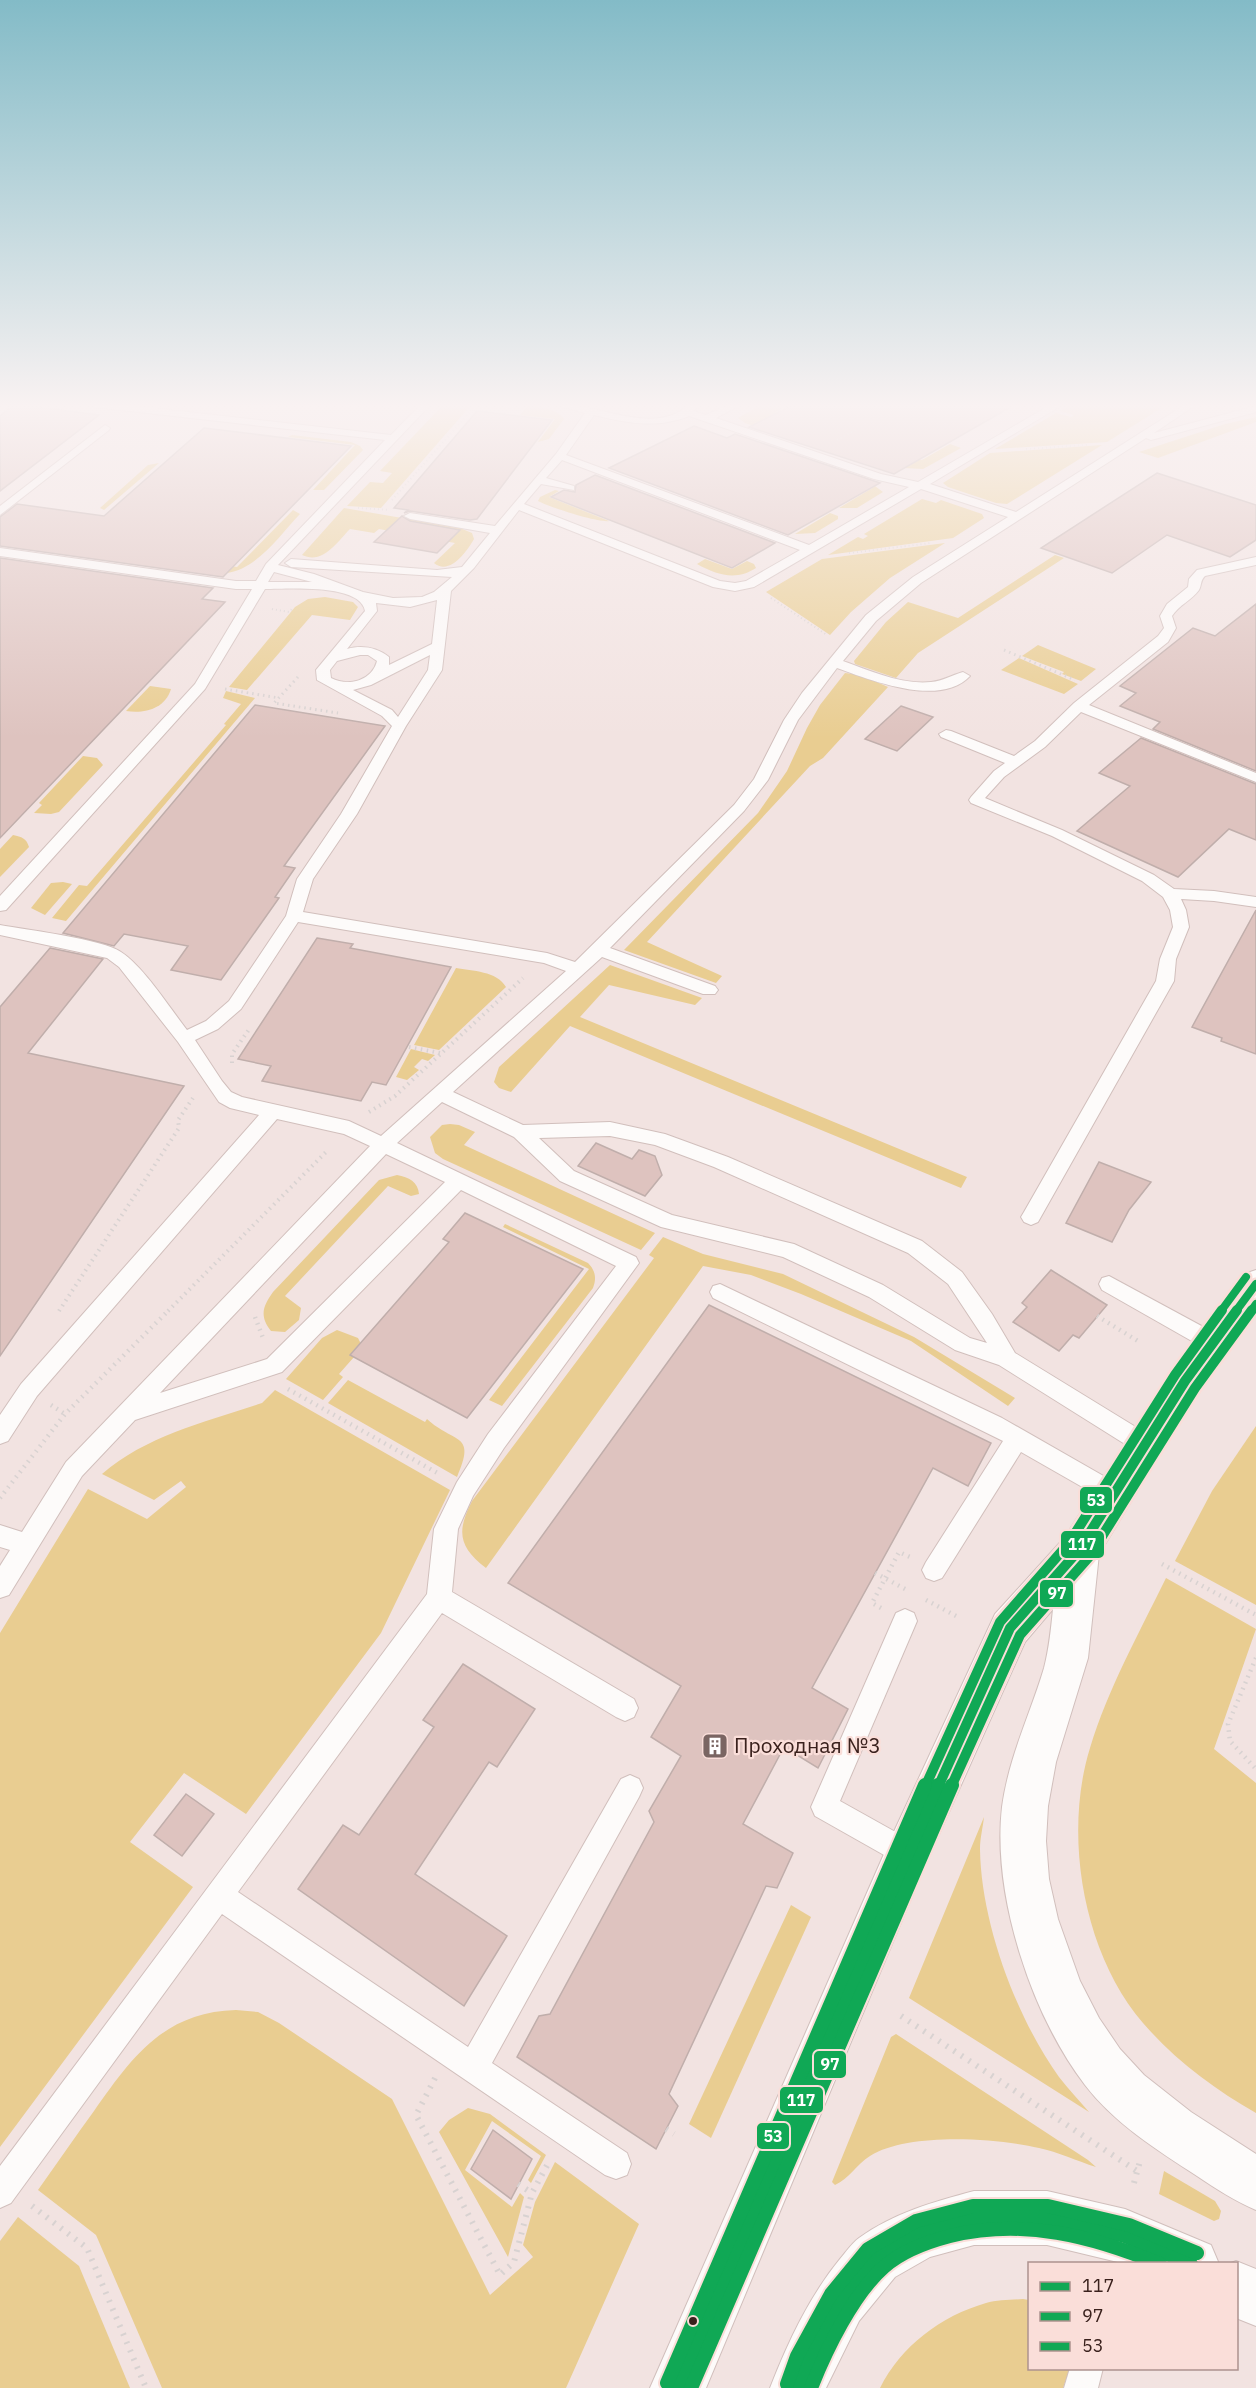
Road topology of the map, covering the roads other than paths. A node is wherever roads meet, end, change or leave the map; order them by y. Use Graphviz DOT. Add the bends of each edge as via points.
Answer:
graph roads {
  1 [pos="319,515"];
  2 [pos="508,515"];
  3 [pos="543,515"];
  4 [pos="716,515"];
  5 [pos="866,515"];
  6 [pos="410,516"];
  7 [pos="1018,516"];
  8 [pos="496,530"];
  9 [pos="807,550"];
  10 [pos="0,552"];
  11 [pos="1256,561"];
  12 [pos="272,564"];
  13 [pos="464,570"];
  14 [pos="261,585"];
  15 [pos="328,586"];
  16 [pos="445,590"];
  17 [pos="411,602"];
  18 [pos="368,604"];
  19 [pos="441,618"];
  20 [pos="438,646"];
  21 [pos="333,658"];
  22 [pos="832,662"];
  23 [pos="963,676"];
  24 [pos="375,678"];
  25 [pos="335,686"];
  26 [pos="1079,706"];
  27 [pos="399,726"];
  28 [pos="946,734"];
  29 [pos="1016,762"];
  30 [pos="1256,778"];
  31 [pos="1170,894"];
  32 [pos="1256,902"];
  33 [pos="0,906"];
  34 [pos="294,916"];
  35 [pos="0,930"];
  36 [pos="599,951"];
  37 [pos="578,969"];
  38 [pos="709,990"];
  39 [pos="184,1038"];
  40 [pos="440,1093"];
  41 [pos="272,1112"];
  42 [pos="521,1132"];
  43 [pos="383,1145"];
  44 [pos="458,1181"];
  45 [pos="1031,1217"];
  46 [pos="1109,1284"];
  47 [pos="1256,1284"];
  48 [pos="720,1292"];
  49 [pos="1212,1342"];
  50 [pos="1007,1359"];
  51 [pos="127,1413"];
  52 [pos="0,1434"];
  53 [pos="1017,1438"];
  54 [pos="1144,1444"];
  55 [pos="1113,1493"];
  56 [pos="0,1536"];
  57 [pos="26,1544"];
  58 [pos="1079,1550"];
  59 [pos="934,1570"];
  60 [pos="0,1587"];
  61 [pos="439,1598"];
  62 [pos="905,1621"];
  63 [pos="625,1708"];
  64 [pos="630,1788"];
  65 [pos="907,1854"];
  66 [pos="219,1896"];
  67 [pos="473,2067"];
  68 [pos="616,2164"];
  69 [pos="1256,2184"];
  70 [pos="2,2189"];
  71 [pos="1187,2262"];
  72 [pos="1238,2289"];
  73 [pos="1256,2299"];
  74 [pos="1087,2370"];
  75 [pos="678,2388"];
  76 [pos="798,2388"];
  77 [pos="1081,2388"];
  1 -- 12 [label="lane"];
  2 -- 8 [label="lane"];
  3 -- 9 [label="lane" via="717,584 735,587 750,584"];
  4 -- 9 [label="lane"];
  5 -- 9 [label="lane"];
  6 -- 8 [label="lane"];
  7 -- 22 [label="lane" via="893,598"];
  8 -- 13 [label="lane"];
  10 -- 14 [label="lane" via="236,585"];
  11 -- 26 [label="lane" via="1201,573 1194,588 1171,607 1166,616 1170,628 1163,639"];
  12 -- 13 [label="lane" via="437,574"];
  12 -- 14 [label="lane"];
  12 -- 15 [label="lane"];
  13 -- 16 [label="lane"];
  14 -- 15 [label="lane"];
  14 -- 33 [label="lane" via="200,686"];
  15 -- 18 [label="lane"];
  16 -- 17 [label="lane" via="431,599"];
  16 -- 19 [label="lane"];
  17 -- 18 [label="lane"];
  17 -- 19 [label="lane" via="435,611"];
  18 -- 21 [label="lane"];
  19 -- 20 [label="lane"];
  20 -- 24 [label="lane"];
  20 -- 27 [label="lane" via="435,670"];
  21 -- 24 [label="lane" via="349,651 377,653 384,660 383,669"];
  21 -- 25 [label="lane" via="323,670 324,680"];
  22 -- 23 [label="lane" via="919,688 940,686"];
  22 -- 36 [label="lane" via="796,712 761,780 747,798"];
  24 -- 25 [label="lane" via="364,684"];
  25 -- 27 [label="lane" via="387,713"];
  26 -- 29 [label="lane"];
  26 -- 30 [label="lane"];
  27 -- 34 [label="lane" via="348,814 304,879"];
  28 -- 29 [label="lane"];
  29 -- 31 [label="lane" via="999,774 976,800 1057,832 1148,878"];
  31 -- 32 [label="lane"];
  31 -- 45 [label="lane" via="1181,927 1168,959 1165,981"];
  34 -- 37 [label="lane" via="547,958"];
  34 -- 39 [label="lane" via="235,1005 212,1025"];
  35 -- 39 [label="lane" via="113,954 125,963"];
  36 -- 37 [label="lane"];
  36 -- 38 [label="lane"];
  37 -- 40 [label="lane"];
  39 -- 41 [label="lane" via="225,1097"];
  40 -- 42 [label="lane"];
  40 -- 43 [label="lane"];
  41 -- 43 [label="lane" via="350,1128"];
  41 -- 52 [label="lane" via="29,1390"];
  42 -- 50 [label="lane" via="567,1176 668,1222 787,1250 876,1291 963,1344"];
  42 -- 50 [label="lane" via="610,1129 658,1138 915,1247 955,1278"];
  43 -- 44 [label="lane"];
  43 -- 51 [label="lane"];
  44 -- 51 [label="lane" via="274,1365"];
  44 -- 61 [label="lane" via="629,1263 496,1441 465,1489 446,1529"];
  46 -- 49 [label="lane"];
  47 -- 49 [label="main road"];
  48 -- 53 [label="lane"];
  49 -- 54 [label="main road"];
  50 -- 54 [label="lane"];
  51 -- 57 [label="lane" via="74,1469"];
  53 -- 55 [label="lane"];
  53 -- 59 [label="lane"];
  54 -- 55 [label="main road"];
  55 -- 58 [label="main road"];
  56 -- 57 [label="lane"];
  57 -- 60 [label="lane"];
  58 -- 65 [label="main road" via="1010,1628"];
  58 -- 69 [label="main road" via="1067,1660 1040,1737 1025,1808 1024,1853 1040,1942 1072,2019 1095,2057 1124,2091 1157,2120"];
  61 -- 63 [label="lane"];
  61 -- 66 [label="lane"];
  62 -- 65 [label="lane" via="824,1807"];
  64 -- 67 [label="lane"];
  65 -- 75 [label="main road"];
  66 -- 67 [label="lane"];
  66 -- 70 [label="lane"];
  67 -- 68 [label="lane"];
  71 -- 76 [label="main road" via="1125,2236 1047,2218 974,2218 920,2233 876,2258 840,2301"];
  72 -- 73 [label="main road"];
  74 -- 77 [label="lane"];
}
